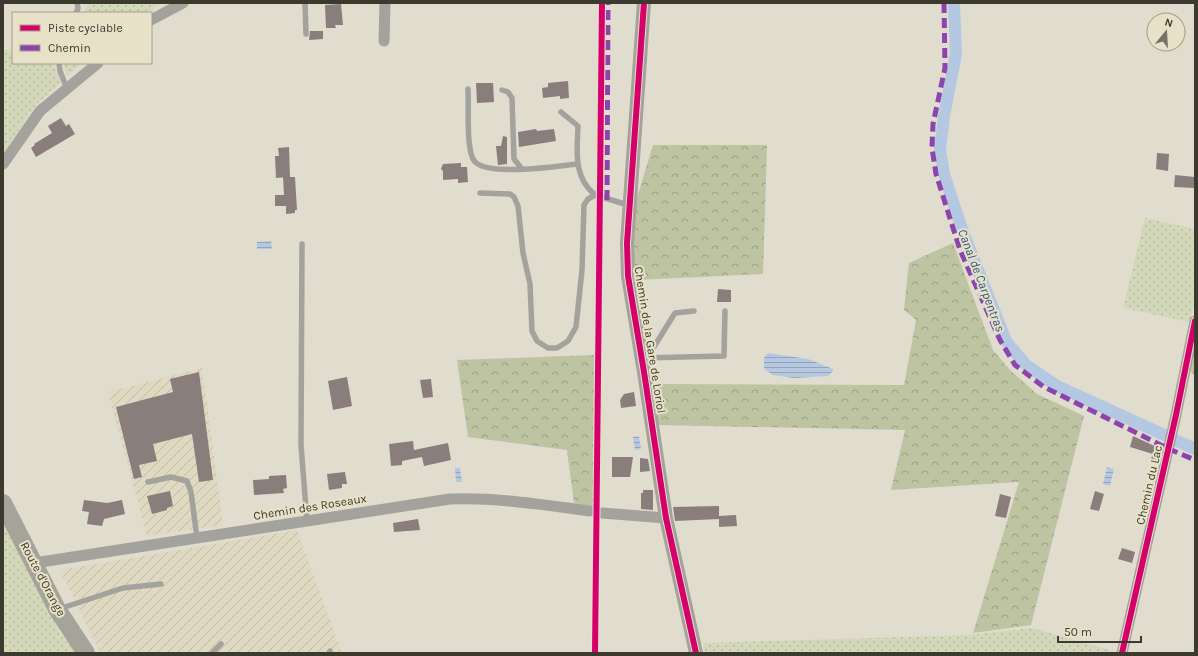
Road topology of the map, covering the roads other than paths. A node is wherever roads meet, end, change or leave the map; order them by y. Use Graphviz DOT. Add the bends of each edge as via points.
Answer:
graph roads {
  1 [pos="182,3"];
  2 [pos="305,3"];
  3 [pos="385,3"];
  4 [pos="644,3"];
  5 [pos="152,19"];
  6 [pos="306,34"];
  7 [pos="384,40"];
  8 [pos="59,64"];
  9 [pos="97,64"];
  10 [pos="67,88"];
  11 [pos="468,89"];
  12 [pos="502,90"];
  13 [pos="561,112"];
  14 [pos="3,164"];
  15 [pos="577,164"];
  16 [pos="522,169"];
  17 [pos="480,193"];
  18 [pos="595,196"];
  19 [pos="630,206"];
  20 [pos="302,244"];
  21 [pos="694,311"];
  22 [pos="725,311"];
  23 [pos="1195,321"];
  24 [pos="644,358"];
  25 [pos="148,482"];
  26 [pos="3,503"];
  27 [pos="590,511"];
  28 [pos="602,513"];
  29 [pos="666,518"];
  30 [pos="307,520"];
  31 [pos="197,538"];
  32 [pos="34,563"];
  33 [pos="161,584"];
  34 [pos="58,609"];
  35 [pos="220,644"];
  36 [pos="86,653"];
  37 [pos="212,653"];
  38 [pos="696,653"];
  39 [pos="1122,653"];
  1 -- 5 [label="street"];
  2 -- 6 [label="lane"];
  3 -- 7 [label="street"];
  4 -- 19 [label="street, Chemin de la Gare de Loriol"];
  8 -- 10 [label="lane"];
  9 -- 10 [label="street"];
  10 -- 14 [label="street" via="40,111"];
  11 -- 16 [label="lane" via="470,150 473,160 480,166 490,169"];
  12 -- 16 [label="lane" via="508,92 512,98 514,159"];
  13 -- 15 [label="lane" via="578,126"];
  15 -- 16 [label="lane"];
  15 -- 18 [label="lane" via="587,189"];
  17 -- 18 [label="lane" via="510,194 518,206 523,253 530,284 532,331 537,341 548,348 557,348 568,341 576,327 582,270 584,205 588,199"];
  18 -- 19 [label="lane"];
  19 -- 24 [label="street, Chemin de la Gare de Loriol" via="626,244 628,276"];
  20 -- 30 [label="lane" via="301,446"];
  21 -- 24 [label="lane" via="675,313"];
  22 -- 24 [label="lane" via="724,356"];
  23 -- 39 [label="street, Chemin du Lac" via="1170,445"];
  24 -- 29 [label="street, Chemin de la Gare de Loriol"];
  25 -- 31 [label="lane" via="171,477 187,481 191,492"];
  26 -- 32 [label="main road, Route d'Orange"];
  27 -- 30 [label="street, Chemin des Roseaux" via="516,501 469,498"];
  28 -- 29 [label="street"];
  29 -- 38 [label="street, Chemin de la Gare de Loriol"];
  30 -- 31 [label="street, Chemin des Roseaux"];
  31 -- 32 [label="street, Chemin des Roseaux"];
  32 -- 34 [label="main road, Route d'Orange"];
  33 -- 34 [label="lane" via="123,588"];
  34 -- 36 [label="main road, Route d'Orange"];
  35 -- 37 [label="lane"];
}
